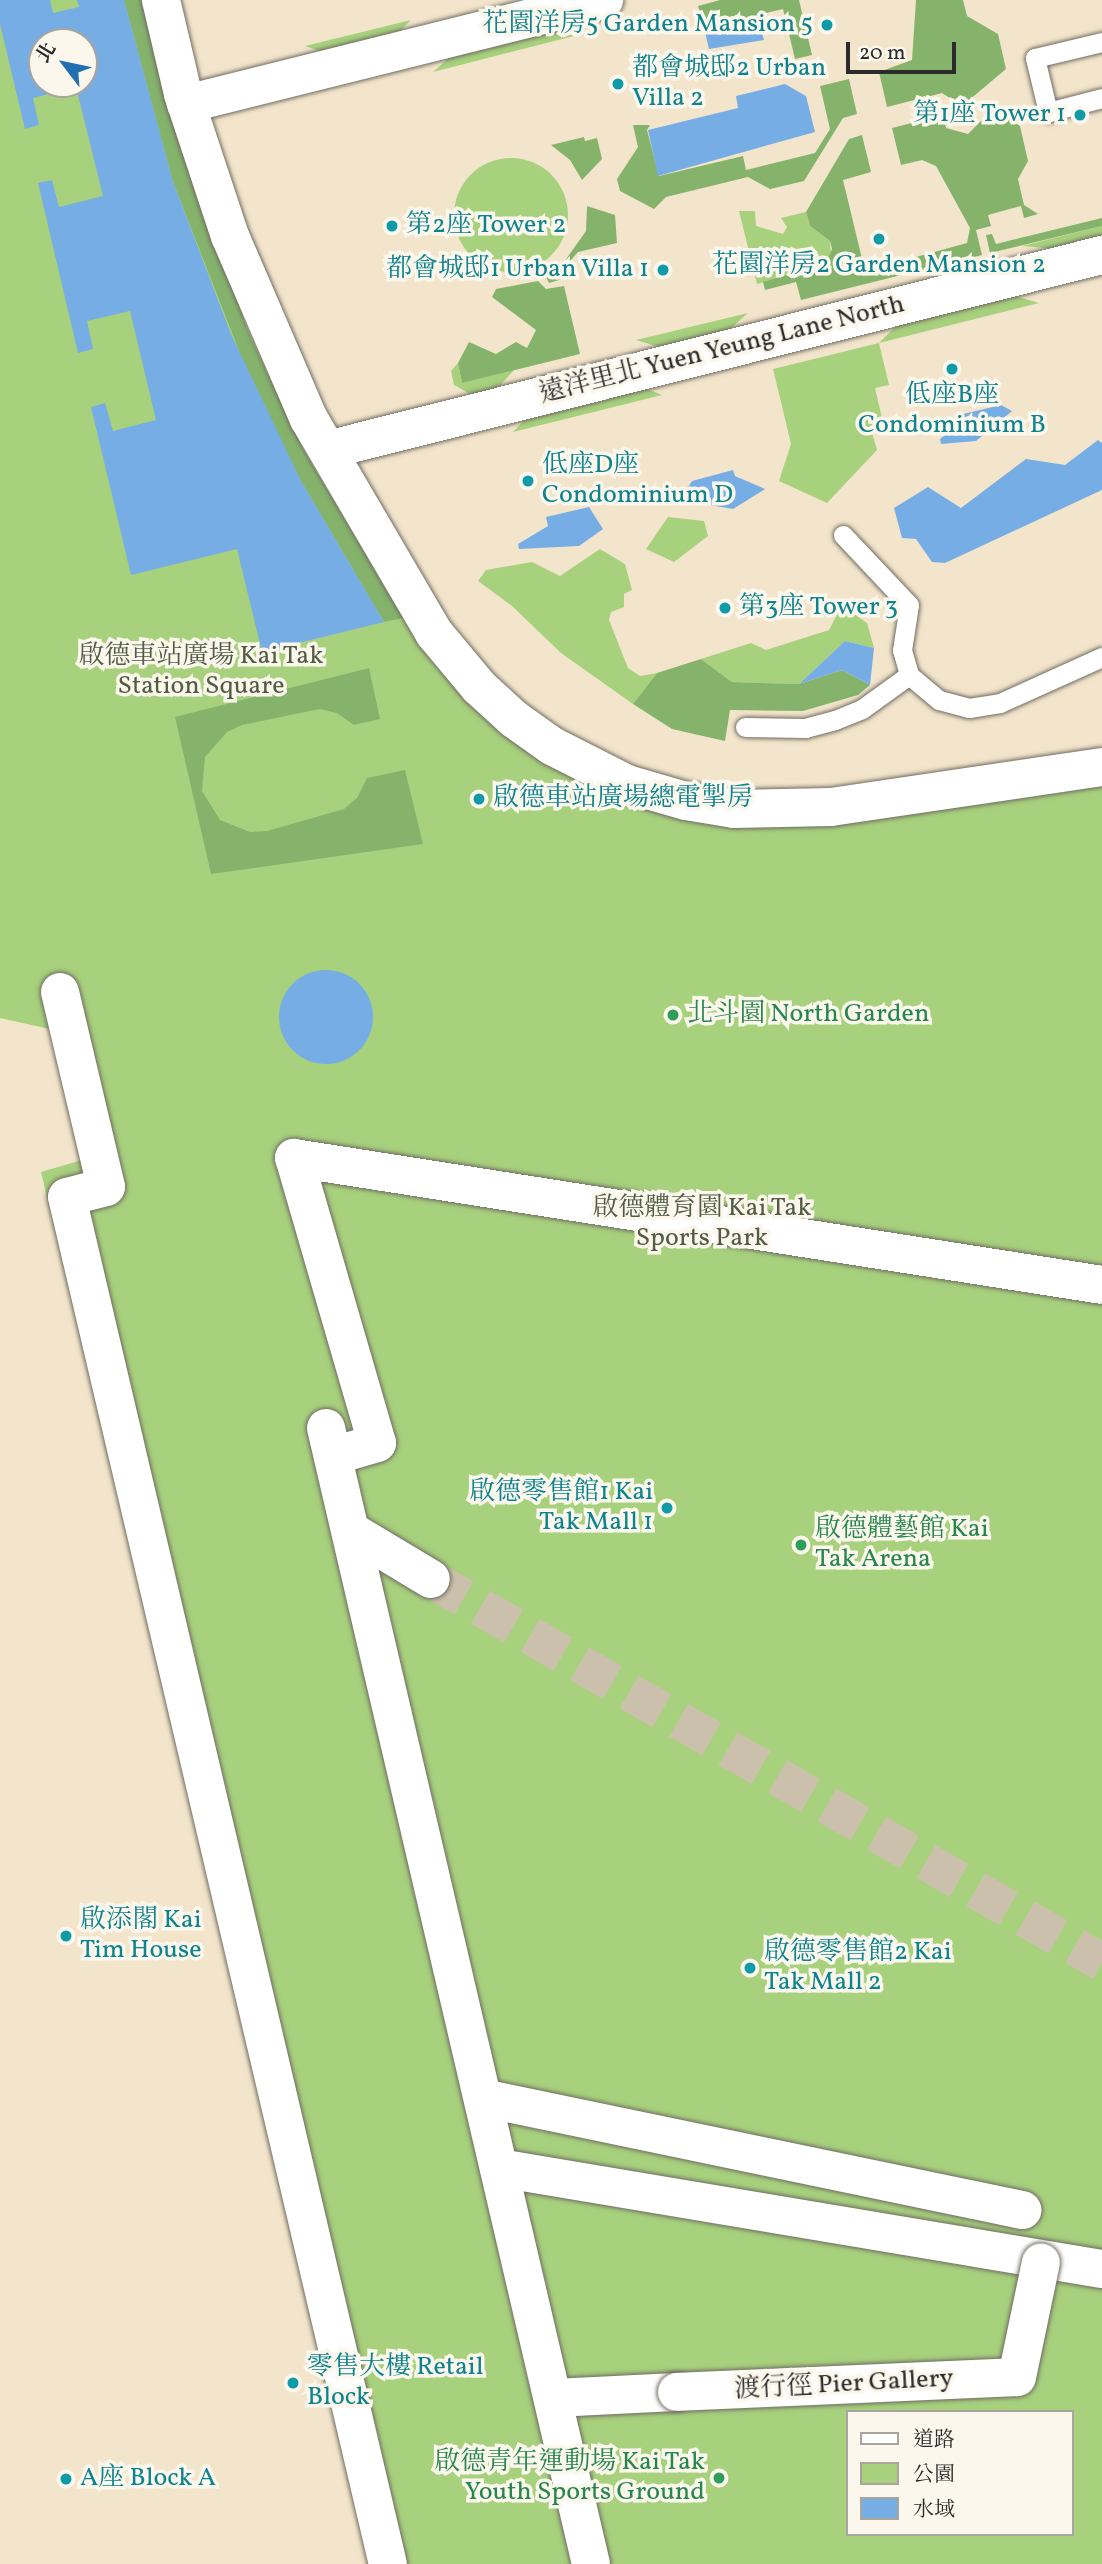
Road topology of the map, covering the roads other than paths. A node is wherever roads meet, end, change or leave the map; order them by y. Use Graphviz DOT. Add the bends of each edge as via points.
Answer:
graph roads {
  1 [pos="161,0"];
  2 [pos="604,0"];
  3 [pos="1102,42"];
  4 [pos="1102,98"];
  5 [pos="200,101"];
  6 [pos="1102,255"];
  7 [pos="342,446"];
  8 [pos="843,535"];
  9 [pos="1102,657"];
  10 [pos="909,675"];
  11 [pos="746,727"];
  12 [pos="1102,767"];
  13 [pos="60,992"];
  14 [pos="1102,1285"];
  15 [pos="351,1531"];
  16 [pos="431,1579"];
  17 [pos="483,2098"];
  18 [pos="499,2168"];
  19 [pos="1022,2210"];
  20 [pos="1041,2262"];
  21 [pos="1102,2269"];
  22 [pos="553,2398"];
  23 [pos="388,2564"];
  24 [pos="591,2564"];
  1 -- 5 [label="street"];
  2 -- 5 [label="street"];
  3 -- 4 [label="lane" via="1035,58 1048,112"];
  5 -- 12 [label="street" via="248,283 325,450 447,652 514,719 552,746 627,784 734,809 831,807"];
  6 -- 7 [label="street, 遠洋里北 Yuen Yeung Lane North"];
  8 -- 10 [label="lane" via="909,605 902,650"];
  9 -- 10 [label="lane" via="985,707 939,700"];
  10 -- 11 [label="lane" via="862,709 835,720 805,728"];
  13 -- 23 [label="street" via="106,1187 67,1197"];
  14 -- 15 [label="street" via="294,1158 377,1443 329,1442"];
  15 -- 16 [label="street"];
  15 -- 17 [label="street"];
  17 -- 18 [label="street"];
  17 -- 19 [label="street"];
  18 -- 20 [label="street"];
  18 -- 22 [label="street"];
  20 -- 21 [label="street"];
  20 -- 22 [label="street, 渡行徑 Pier Gallery, bridge" via="1017,2377"];
  22 -- 24 [label="street"];
}
